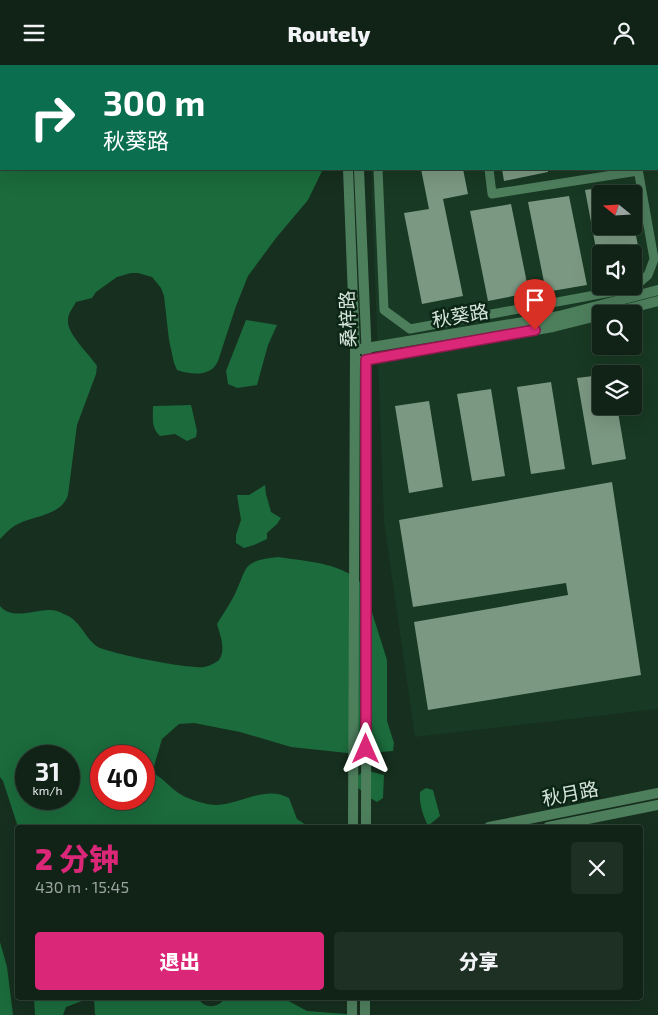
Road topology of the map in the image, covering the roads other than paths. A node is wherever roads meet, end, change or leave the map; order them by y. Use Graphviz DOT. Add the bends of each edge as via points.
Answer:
graph roads {
  1 [pos="348,170"];
  2 [pos="359,170"];
  3 [pos="378,170"];
  4 [pos="488,170"];
  5 [pos="638,170"];
  6 [pos="658,290"];
  7 [pos="658,301"];
  8 [pos="642,305"];
  9 [pos="592,317"];
  10 [pos="355,349"];
  11 [pos="366,349"];
  12 [pos="366,360"];
  13 [pos="355,362"];
  14 [pos="658,793"];
  15 [pos="658,805"];
  16 [pos="353,825"];
  17 [pos="366,825"];
  18 [pos="499,825"];
  19 [pos="558,825"];
  20 [pos="352,1000"];
  21 [pos="365,1000"];
  22 [pos="352,1015"];
  23 [pos="365,1015"];
  1 -- 10 [label="street, 桑梓路"];
  2 -- 11 [label="street, 桑梓路"];
  3 -- 5 [label="street" via="384,311 410,329 633,288 648,275 654,259"];
  4 -- 5 [label="street" via="492,194"];
  6 -- 11 [label="street, 秋葵路" via="559,316"];
  7 -- 8 [label="street"];
  9 -- 12 [label="street, 秋葵路"];
  10 -- 11 [label="street, 秋葵路"];
  10 -- 13 [label="street, 桑梓路"];
  11 -- 12 [label="street, 桑梓路"];
  12 -- 13 [label="street, 秋葵路"];
  12 -- 17 [label="street, 桑梓路"];
  13 -- 16 [label="street, 桑梓路"];
  14 -- 18 [label="street, 秋月路"];
  15 -- 19 [label="street, 秋月路"];
  20 -- 22 [label="street"];
  21 -- 23 [label="street"];
}
